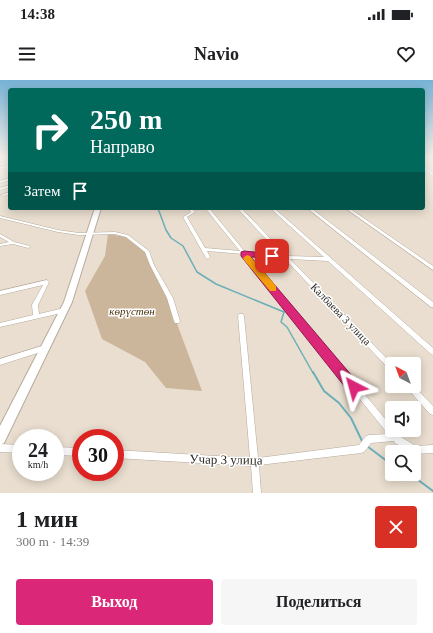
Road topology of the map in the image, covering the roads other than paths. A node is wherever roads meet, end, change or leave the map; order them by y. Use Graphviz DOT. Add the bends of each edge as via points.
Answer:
graph roads {
  1 [pos="8,194"];
  2 [pos="3,195"];
  3 [pos="97,210"];
  4 [pos="192,210"];
  5 [pos="209,210"];
  6 [pos="241,210"];
  7 [pos="274,210"];
  8 [pos="312,210"];
  9 [pos="350,210"];
  10 [pos="0,217"];
  11 [pos="90,234"];
  12 [pos="0,235"];
  13 [pos="13,243"];
  14 [pos="0,245"];
  15 [pos="28,247"];
  16 [pos="203,249"];
  17 [pos="244,254"];
  18 [pos="286,256"];
  19 [pos="208,257"];
  20 [pos="328,259"];
  21 [pos="433,268"];
  22 [pos="0,293"];
  23 [pos="433,305"];
  24 [pos="64,310"];
  25 [pos="36,316"];
  26 [pos="242,316"];
  27 [pos="177,321"];
  28 [pos="0,325"];
  29 [pos="45,348"];
  30 [pos="433,352"];
  31 [pos="385,361"];
  32 [pos="0,362"];
  33 [pos="416,393"];
  34 [pos="433,411"];
  35 [pos="4,423"];
  36 [pos="385,424"];
  37 [pos="396,437"];
  38 [pos="0,439"];
  39 [pos="0,448"];
  40 [pos="12,449"];
  41 [pos="433,449"];
  42 [pos="124,455"];
  43 [pos="254,462"];
  44 [pos="257,493"];
  1 -- 2 [label="street"];
  3 -- 11 [label="main road"];
  4 -- 16 [label="street" via="193,212 185,217"];
  5 -- 17 [label="street"];
  6 -- 18 [label="street, Калбаева 3 улица"];
  7 -- 20 [label="street"];
  8 -- 23 [label="street"];
  9 -- 21 [label="street"];
  10 -- 11 [label="street" via="58,231"];
  11 -- 24 [label="main road"];
  11 -- 27 [label="street" via="115,233 127,236 147,251 170,298"];
  12 -- 13 [label="street"];
  13 -- 14 [label="street"];
  13 -- 15 [label="street"];
  16 -- 17 [label="street"];
  16 -- 19 [label="street"];
  17 -- 18 [label="street"];
  17 -- 36 [label="street"];
  18 -- 20 [label="street"];
  18 -- 31 [label="street, Калбаева 3 улица"];
  20 -- 30 [label="street"];
  22 -- 25 [label="street" via="47,282 35,305"];
  24 -- 25 [label="street"];
  24 -- 29 [label="main road"];
  25 -- 28 [label="street"];
  26 -- 43 [label="street"];
  29 -- 32 [label="street"];
  29 -- 35 [label="main road"];
  33 -- 34 [label="street"];
  35 -- 38 [label="main road"];
  37 -- 41 [label="street" via="415,450"];
  37 -- 43 [label="street, Учар 3 улица" via="369,439 361,449"];
  39 -- 40 [label="street"];
  42 -- 43 [label="street, Учар 3 улица"];
  43 -- 44 [label="street"];
}
